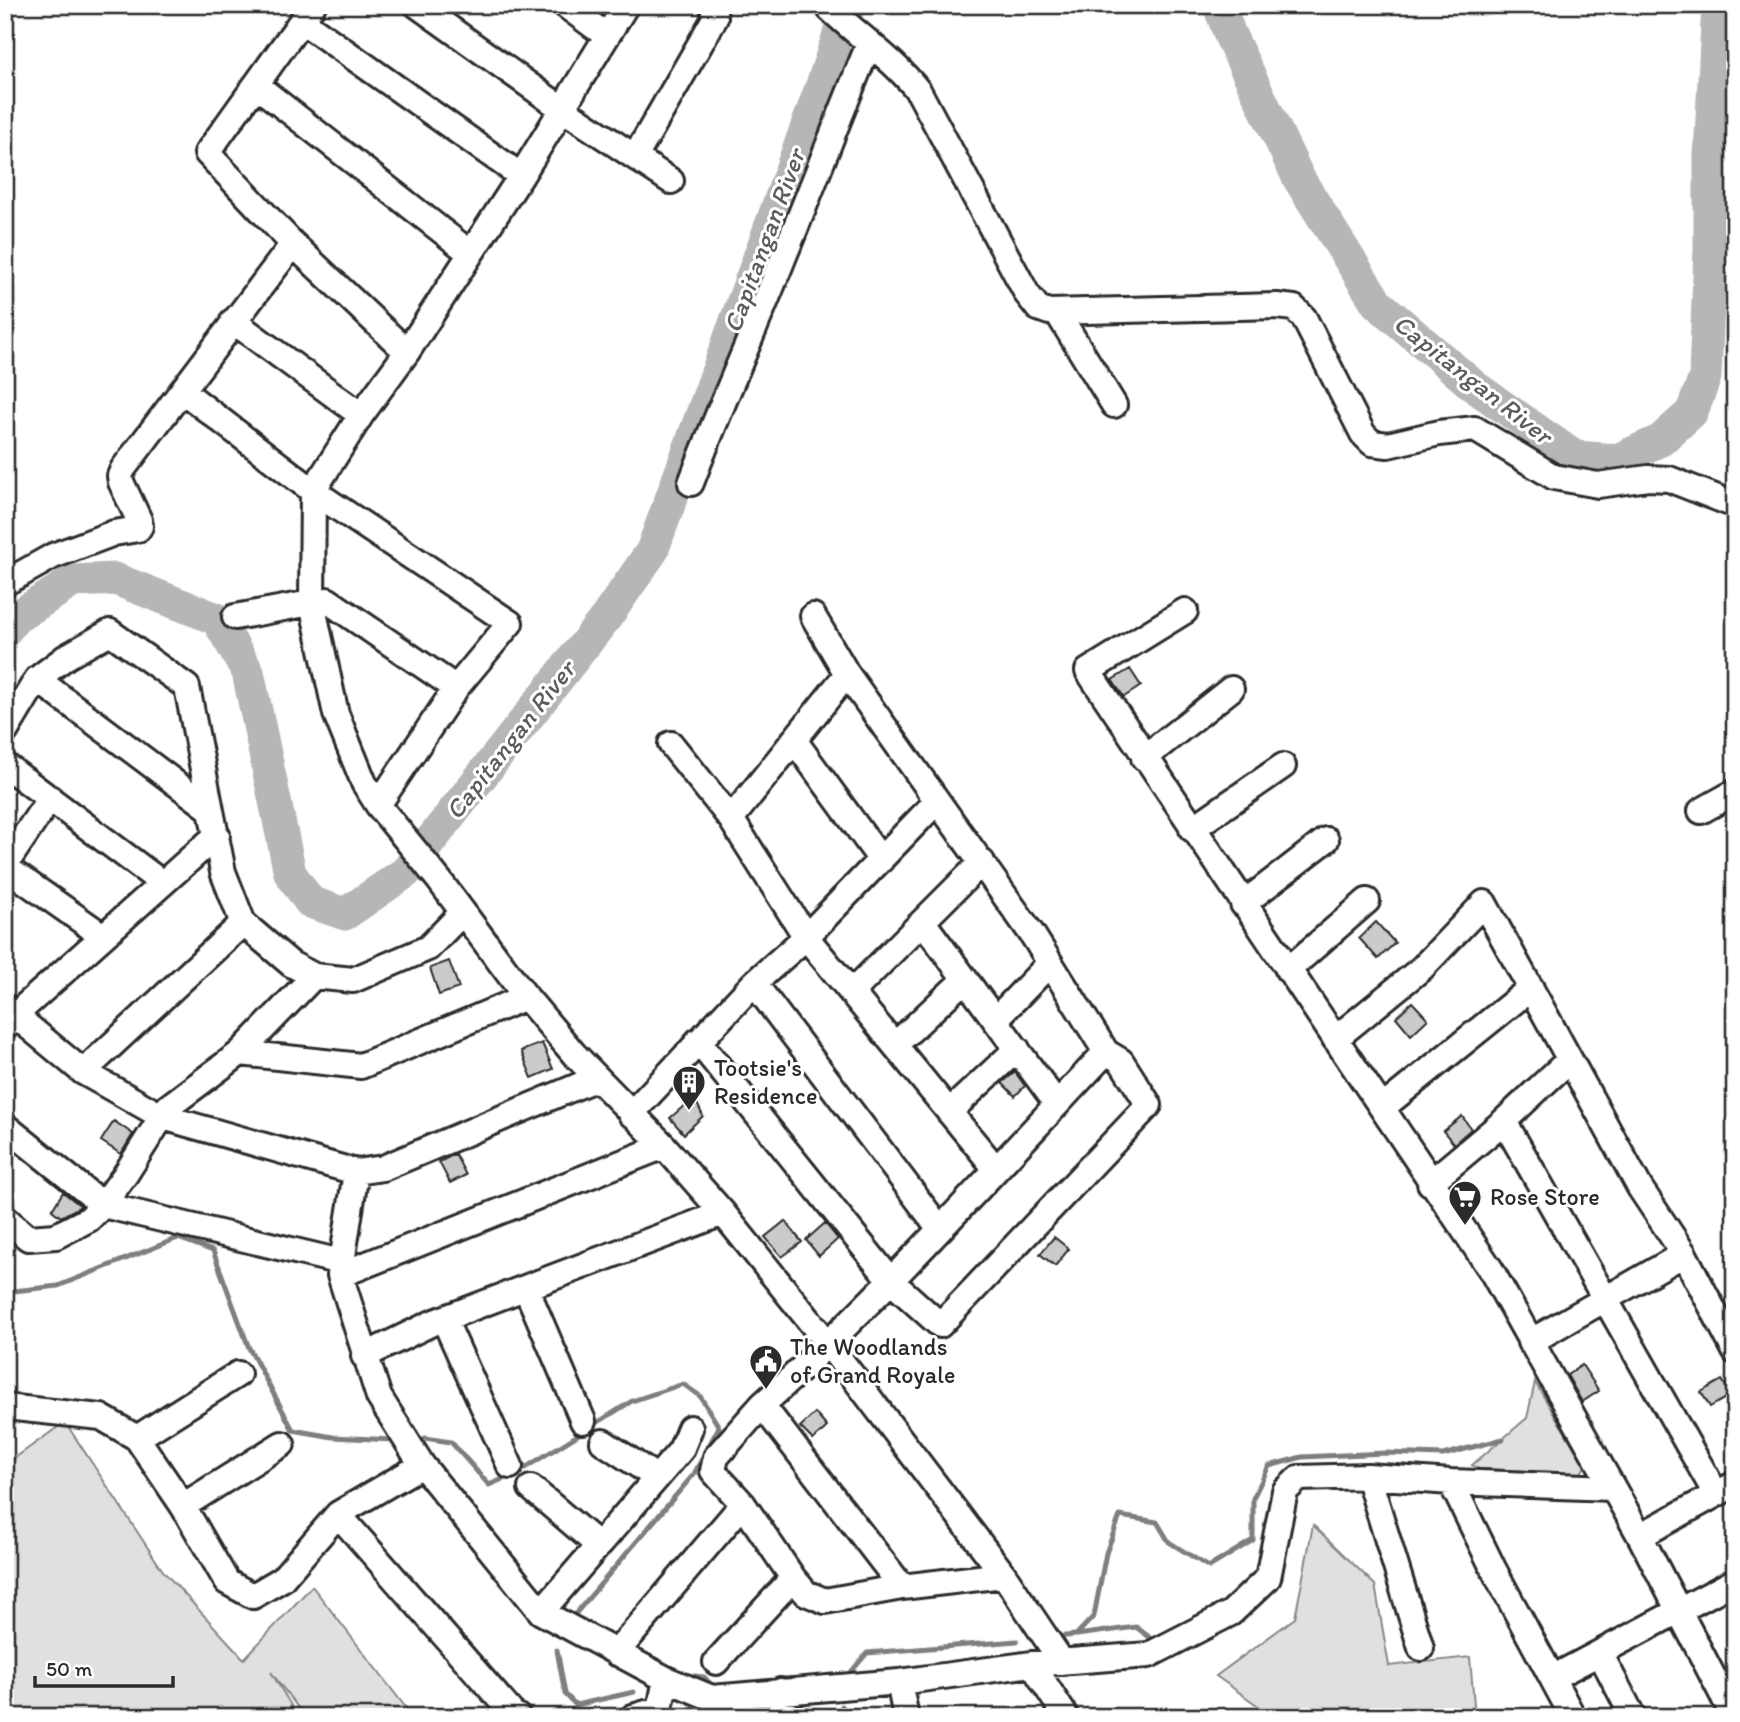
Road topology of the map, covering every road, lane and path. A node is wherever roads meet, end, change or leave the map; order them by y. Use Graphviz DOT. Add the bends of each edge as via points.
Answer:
graph roads {
  1 [pos="417,5"];
  2 [pos="565,5"];
  3 [pos="626,5"];
  4 [pos="713,5"];
  5 [pos="830,7"];
  6 [pos="308,13"];
  7 [pos="607,36"];
  8 [pos="865,41"];
  9 [pos="256,85"];
  10 [pos="561,108"];
  11 [pos="635,157"];
  12 [pos="521,176"];
  13 [pos="671,181"];
  14 [pos="293,244"];
  15 [pos="470,253"];
  16 [pos="1057,312"];
  17 [pos="233,321"];
  18 [pos="407,352"];
  19 [pos="184,392"];
  20 [pos="1114,405"];
  21 [pos="361,415"];
  22 [pos="691,483"];
  23 [pos="313,491"];
  24 [pos="1735,505"];
  25 [pos="5,583"];
  26 [pos="312,603"];
  27 [pos="1185,611"];
  28 [pos="813,616"];
  29 [pos="235,617"];
  30 [pos="847,674"];
  31 [pos="37,680"];
  32 [pos="456,688"];
  33 [pos="1231,689"];
  34 [pos="5,732"];
  35 [pos="794,740"];
  36 [pos="671,744"];
  37 [pos="1144,758"];
  38 [pos="5,765"];
  39 [pos="1283,766"];
  40 [pos="1735,792"];
  41 [pos="50,798"];
  42 [pos="937,801"];
  43 [pos="378,805"];
  44 [pos="210,809"];
  45 [pos="1702,811"];
  46 [pos="731,819"];
  47 [pos="1192,829"];
  48 [pos="216,835"];
  49 [pos="1326,840"];
  50 [pos="881,860"];
  51 [pos="982,862"];
  52 [pos="5,866"];
  53 [pos="162,883"];
  54 [pos="1367,901"];
  55 [pos="1243,904"];
  56 [pos="463,912"];
  57 [pos="923,922"];
  58 [pos="243,923"];
  59 [pos="103,936"];
  60 [pos="806,937"];
  61 [pos="1050,963"];
  62 [pos="1288,970"];
  63 [pos="314,976"];
  64 [pos="965,979"];
  65 [pos="754,983"];
  66 [pos="1531,988"];
  67 [pos="852,992"];
  68 [pos="527,997"];
  69 [pos="9,1016"];
  70 [pos="995,1020"];
  71 [pos="1335,1039"];
  72 [pos="698,1041"];
  73 [pos="895,1045"];
  74 [pos="1017,1049"];
  75 [pos="1106,1052"];
  76 [pos="240,1053"];
  77 [pos="1569,1060"];
  78 [pos="83,1072"];
  79 [pos="597,1078"];
  80 [pos="1057,1104"];
  81 [pos="1382,1108"];
  82 [pos="949,1112"];
  83 [pos="631,1114"];
  84 [pos="163,1117"];
  85 [pos="1504,1121"];
  86 [pos="5,1126"];
  87 [pos="664,1146"];
  88 [pos="996,1169"];
  89 [pos="356,1172"];
  90 [pos="1430,1183"];
  91 [pos="103,1205"];
  92 [pos="723,1213"];
  93 [pos="5,1219"];
  94 [pos="940,1229"];
  95 [pos="1685,1254"];
  96 [pos="341,1268"];
  97 [pos="891,1281"];
  98 [pos="526,1288"];
  99 [pos="1606,1300"];
  100 [pos="444,1319"];
  101 [pos="1530,1342"];
  102 [pos="829,1345"];
  103 [pos="1735,1351"];
  104 [pos="365,1356"];
  105 [pos="238,1374"];
  106 [pos="762,1405"];
  107 [pos="5,1407"];
  108 [pos="583,1421"];
  109 [pos="690,1429"];
  110 [pos="137,1438"];
  111 [pos="603,1443"];
  112 [pos="282,1444"];
  113 [pos="422,1465"];
  114 [pos="510,1466"];
  115 [pos="1368,1476"];
  116 [pos="656,1477"];
  117 [pos="1451,1482"];
  118 [pos="531,1488"];
  119 [pos="1612,1488"];
  120 [pos="1725,1489"];
  121 [pos="743,1504"];
  122 [pos="183,1506"];
  123 [pos="338,1514"];
  124 [pos="1640,1536"];
  125 [pos="598,1545"];
  126 [pos="1004,1575"];
  127 [pos="793,1578"];
  128 [pos="1735,1581"];
  129 [pos="901,1587"];
  130 [pos="541,1612"];
  131 [pos="1678,1612"];
  132 [pos="1421,1648"];
  133 [pos="616,1653"];
  134 [pos="1600,1653"];
  135 [pos="1062,1661"];
  136 [pos="716,1662"];
  137 [pos="1031,1664"];
  138 [pos="1552,1678"];
  139 [pos="666,1679"];
  140 [pos="1727,1681"];
  141 [pos="899,1682"];
  142 [pos="780,1691"];
  143 [pos="661,1713"];
  144 [pos="518,1717"];
  145 [pos="633,1717"];
  146 [pos="784,1717"];
  147 [pos="906,1717"];
  148 [pos="1066,1717"];
  149 [pos="1573,1717"];
  150 [pos="1633,1717"];
  151 [pos="1734,1717"];
  1 -- 10 [label="street"];
  2 -- 7 [label="street"];
  3 -- 7 [label="street"];
  4 -- 11 [label="street" via="715,18"];
  5 -- 8 [label="street"];
  6 -- 9 [label="street"];
  6 -- 12 [label="street"];
  7 -- 10 [label="street"];
  8 -- 16 [label="street" via="904,73 919,92 1027,294 1038,308"];
  8 -- 22 [label="street" via="785,255"];
  9 -- 14 [label="street" via="207,153"];
  9 -- 15 [label="street"];
  10 -- 11 [label="street"];
  10 -- 12 [label="street"];
  11 -- 13 [label="street"];
  12 -- 15 [label="street"];
  14 -- 17 [label="street"];
  14 -- 18 [label="street"];
  15 -- 18 [label="street"];
  16 -- 20 [label="street"];
  16 -- 24 [label="street" via="1294,308 1304,318 1363,434 1372,443 1388,445 1475,429 1554,477 1598,485 1669,479"];
  17 -- 19 [label="street"];
  17 -- 21 [label="street"];
  18 -- 21 [label="street"];
  19 -- 23 [label="street"];
  19 -- 25 [label="street" via="120,476 138,529 66,550"];
  21 -- 23 [label="street"];
  23 -- 26 [label="street"];
  23 -- 32 [label="street" via="510,622"];
  26 -- 29 [label="street"];
  26 -- 32 [label="street" via="327,600"];
  26 -- 43 [label="street" via="336,714"];
  27 -- 37 [label="street" via="1087,671"];
  28 -- 30 [label="street"];
  30 -- 35 [label="street"];
  30 -- 42 [label="street"];
  31 -- 34 [label="street"];
  31 -- 44 [label="street"];
  31 -- 44 [label="street" via="110,632 187,687"];
  32 -- 43 [label="street"];
  33 -- 37 [label="street"];
  35 -- 46 [label="street"];
  35 -- 50 [label="street"];
  36 -- 46 [label="street"];
  37 -- 47 [label="street"];
  38 -- 41 [label="street"];
  39 -- 47 [label="street"];
  40 -- 45 [label="street"];
  41 -- 52 [label="street"];
  41 -- 53 [label="street"];
  42 -- 50 [label="street"];
  42 -- 51 [label="street"];
  43 -- 56 [label="street"];
  44 -- 48 [label="street"];
  46 -- 60 [label="street"];
  47 -- 55 [label="street"];
  48 -- 53 [label="street"];
  48 -- 58 [label="street" via="223,872"];
  49 -- 55 [label="street"];
  50 -- 60 [label="street"];
  51 -- 57 [label="street"];
  51 -- 61 [label="street"];
  52 -- 59 [label="street"];
  53 -- 59 [label="street"];
  54 -- 62 [label="street"];
  55 -- 62 [label="street"];
  56 -- 63 [label="street" via="428,948 353,980"];
  56 -- 68 [label="street"];
  57 -- 64 [label="street"];
  57 -- 67 [label="street"];
  58 -- 63 [label="street" via="291,964"];
  58 -- 78 [label="street"];
  59 -- 69 [label="street"];
  60 -- 65 [label="street"];
  60 -- 67 [label="street"];
  61 -- 70 [label="street"];
  61 -- 75 [label="street"];
  62 -- 71 [label="street"];
  63 -- 76 [label="street"];
  64 -- 70 [label="street"];
  64 -- 73 [label="street"];
  65 -- 72 [label="street"];
  65 -- 94 [label="street"];
  66 -- 71 [label="street" via="1484,903 1422,968"];
  66 -- 77 [label="street"];
  66 -- 81 [label="street"];
  67 -- 73 [label="street"];
  68 -- 76 [label="street" via="361,1066"];
  68 -- 79 [label="street"];
  69 -- 78 [label="street"];
  70 -- 74 [label="street"];
  71 -- 81 [label="street"];
  72 -- 83 [label="street"];
  72 -- 97 [label="street"];
  73 -- 82 [label="street"];
  74 -- 80 [label="street"];
  74 -- 82 [label="street"];
  75 -- 80 [label="street"];
  75 -- 97 [label="street" via="1121,1060 1149,1105 940,1325"];
  76 -- 84 [label="street" via="168,1107"];
  77 -- 85 [label="street"];
  77 -- 95 [label="street" via="1640,1188"];
  78 -- 84 [label="street"];
  79 -- 83 [label="street"];
  79 -- 89 [label="street" via="383,1168"];
  80 -- 88 [label="street"];
  81 -- 90 [label="street"];
  82 -- 88 [label="street"];
  83 -- 87 [label="street"];
  84 -- 89 [label="street"];
  84 -- 91 [label="street"];
  85 -- 90 [label="street"];
  85 -- 99 [label="street"];
  86 -- 91 [label="street"];
  87 -- 92 [label="street"];
  87 -- 96 [label="street"];
  88 -- 94 [label="street"];
  89 -- 96 [label="street"];
  90 -- 101 [label="street" via="1491,1270"];
  91 -- 93 [label="street" via="89,1219 56,1236 28,1238"];
  91 -- 96 [label="street"];
  92 -- 98 [label="street"];
  92 -- 102 [label="street"];
  94 -- 97 [label="street"];
  95 -- 99 [label="street"];
  95 -- 103 [label="street"];
  96 -- 104 [label="street"];
  97 -- 102 [label="street"];
  98 -- 100 [label="street"];
  98 -- 108 [label="street"];
  99 -- 101 [label="street"];
  99 -- 120 [label="street"];
  100 -- 104 [label="street"];
  100 -- 114 [label="street"];
  101 -- 119 [label="street"];
  102 -- 106 [label="street"];
  102 -- 126 [label="street"];
  104 -- 113 [label="street" via="379,1397"];
  105 -- 110 [label="street"];
  106 -- 121 [label="street" via="716,1457 713,1471"];
  106 -- 129 [label="street"];
  107 -- 110 [label="street" via="100,1417"];
  109 -- 116 [label="street" via="681,1450"];
  110 -- 122 [label="street"];
  111 -- 116 [label="street"];
  112 -- 122 [label="street"];
  113 -- 123 [label="street"];
  113 -- 130 [label="street"];
  115 -- 117 [label="street"];
  115 -- 132 [label="street"];
  115 -- 135 [label="street" via="1299,1478 1285,1491 1268,1578 1231,1613 1149,1655"];
  116 -- 125 [label="street"];
  117 -- 119 [label="street"];
  117 -- 138 [label="street"];
  118 -- 125 [label="street"];
  119 -- 124 [label="street"];
  120 -- 124 [label="street"];
  121 -- 127 [label="street"];
  121 -- 133 [label="street"];
  122 -- 123 [label="street" via="227,1582 253,1596 282,1579"];
  123 -- 144 [label="street"];
  124 -- 131 [label="street"];
  125 -- 130 [label="street"];
  126 -- 129 [label="street"];
  126 -- 135 [label="street"];
  127 -- 129 [label="street" via="806,1593 825,1601"];
  127 -- 136 [label="street"];
  128 -- 131 [label="street"];
  130 -- 133 [label="street"];
  131 -- 134 [label="street"];
  131 -- 140 [label="street"];
  133 -- 139 [label="street"];
  134 -- 138 [label="street"];
  134 -- 150 [label="street"];
  135 -- 137 [label="street"];
  137 -- 141 [label="street"];
  137 -- 148 [label="street"];
  138 -- 149 [label="street"];
  139 -- 142 [label="street" via="712,1698"];
  139 -- 143 [label="street"];
  140 -- 151 [label="street"];
  141 -- 142 [label="street"];
  141 -- 147 [label="street"];
  142 -- 146 [label="street"];
  143 -- 145 [label="street"];
}
